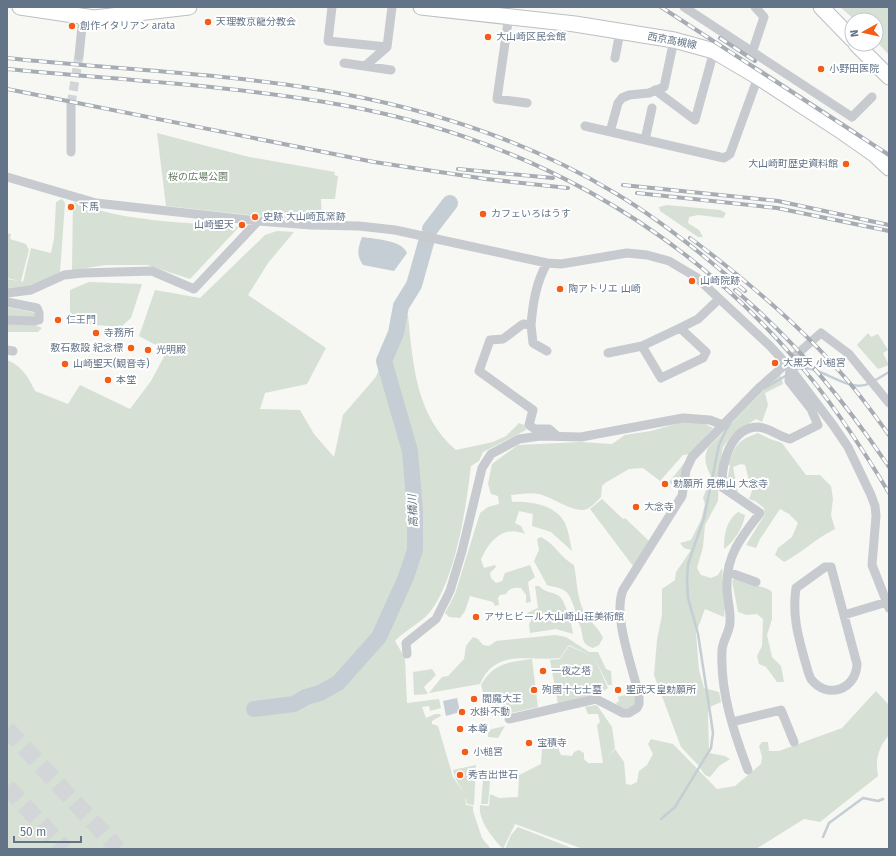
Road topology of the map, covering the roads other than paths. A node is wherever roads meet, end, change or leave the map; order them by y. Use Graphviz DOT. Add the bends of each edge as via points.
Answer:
graph roads {
  1 [pos="20,7"];
  2 [pos="189,7"];
  3 [pos="332,7"];
  4 [pos="392,7"];
  5 [pos="421,7"];
  6 [pos="684,7"];
  7 [pos="756,7"];
  8 [pos="821,7"];
  9 [pos="147,9"];
  10 [pos="77,13"];
  11 [pos="509,16"];
  12 [pos="844,31"];
  13 [pos="620,32"];
  14 [pos="674,40"];
  15 [pos="387,47"];
  16 [pos="753,50"];
  17 [pos="714,51"];
  18 [pos="864,52"];
  19 [pos="79,56"];
  20 [pos="615,58"];
  21 [pos="344,63"];
  22 [pos="365,66"];
  23 [pos="391,70"];
  24 [pos="758,76"];
  25 [pos="889,78"];
  26 [pos="655,90"];
  27 [pos="872,97"];
  28 [pos="527,103"];
  29 [pos="71,104"];
  30 [pos="835,105"];
  31 [pos="652,108"];
  32 [pos="826,121"];
  33 [pos="586,126"];
  34 [pos="610,132"];
  35 [pos="645,140"];
  36 [pos="71,152"];
  37 [pos="889,168"];
  38 [pos="7,177"];
  39 [pos="258,222"];
  40 [pos="547,263"];
  41 [pos="7,292"];
  42 [pos="719,299"];
  43 [pos="7,302"];
  44 [pos="7,320"];
  45 [pos="531,325"];
  46 [pos="680,328"];
  47 [pos="642,346"];
  48 [pos="547,351"];
  49 [pos="608,353"];
  50 [pos="789,366"];
  51 [pos="889,403"];
  52 [pos="723,425"];
  53 [pos="557,436"];
  54 [pos="728,572"];
  55 [pos="756,582"];
  56 [pos="888,605"];
  57 [pos="844,615"];
  58 [pos="407,654"];
  59 [pos="509,719"];
  60 [pos="732,722"];
  61 [pos="794,742"];
  62 [pos="748,770"];
  1 -- 10 [label="main road"];
  2 -- 9 [label="main road"];
  3 -- 15 [label="street" via="328,41"];
  4 -- 15 [label="street"];
  5 -- 11 [label="main road, 西京高槻線"];
  6 -- 16 [label="street"];
  7 -- 16 [label="street" via="764,17"];
  8 -- 12 [label="main road"];
  9 -- 10 [label="main road" via="103,17"];
  10 -- 19 [label="street"];
  11 -- 13 [label="main road, 西京高槻線"];
  11 -- 28 [label="street" via="497,99"];
  13 -- 14 [label="main road, 西京高槻線"];
  13 -- 20 [label="street"];
  14 -- 17 [label="main road, 西京高槻線"];
  14 -- 26 [label="street" via="664,86"];
  15 -- 22 [label="street"];
  16 -- 30 [label="street"];
  17 -- 24 [label="main road, 西京高槻線"];
  17 -- 26 [label="street" via="695,120"];
  18 -- 25 [label="main road"];
  21 -- 22 [label="street"];
  22 -- 23 [label="street"];
  24 -- 32 [label="main road, 西京高槻線"];
  24 -- 35 [label="street" via="727,157"];
  26 -- 34 [label="street" via="622,98 618,103"];
  27 -- 30 [label="street" via="852,117"];
  29 -- 36 [label="street"];
  30 -- 32 [label="street"];
  31 -- 35 [label="street"];
  32 -- 37 [label="main road, 西京高槻線" via="874,154"];
  33 -- 34 [label="street"];
  34 -- 35 [label="street"];
  38 -- 39 [label="street" via="96,203"];
  39 -- 40 [label="street" via="395,230"];
  39 -- 41 [label="street" via="194,289 152,271 64,275 31,290"];
  40 -- 42 [label="street" via="561,264 627,252 658,257 690,273"];
  40 -- 45 [label="street" via="537,285"];
  42 -- 46 [label="street" via="698,319"];
  42 -- 50 [label="street"];
  43 -- 44 [label="street" via="36,308 39,313 39,320 35,321"];
  45 -- 48 [label="street" via="533,343"];
  45 -- 53 [label="street" via="523,324 503,339 490,340 479,371 533,410 529,425 535,430 549,429"];
  46 -- 47 [label="street"];
  46 -- 47 [label="street" via="706,352 703,358 660,378"];
  47 -- 49 [label="street"];
  50 -- 51 [label="street" via="821,333 849,354"];
  50 -- 52 [label="street" via="760,387"];
  50 -- 54 [label="street" via="789,381 811,409 818,425 790,439 758,427 741,433 734,440 724,465 722,487 760,513 739,541 731,556"];
  50 -- 56 [label="street" via="848,447 871,495 876,516 872,565"];
  52 -- 53 [label="street" via="710,420 684,418 581,437"];
  52 -- 59 [label="street" via="692,457 684,479 682,496 621,596 626,657 639,704 633,711 623,713 596,699"];
  53 -- 58 [label="street" via="519,439 491,454 486,460 450,591 436,619 406,643"];
  54 -- 55 [label="street"];
  54 -- 60 [label="street" via="730,624 721,650 725,691"];
  56 -- 57 [label="street"];
  57 -- 57 [label="street" via="831,567 825,567 796,588 796,628 810,678 827,690 845,687 857,674 857,664"];
  60 -- 61 [label="street" via="781,710"];
  60 -- 62 [label="street"];
}
